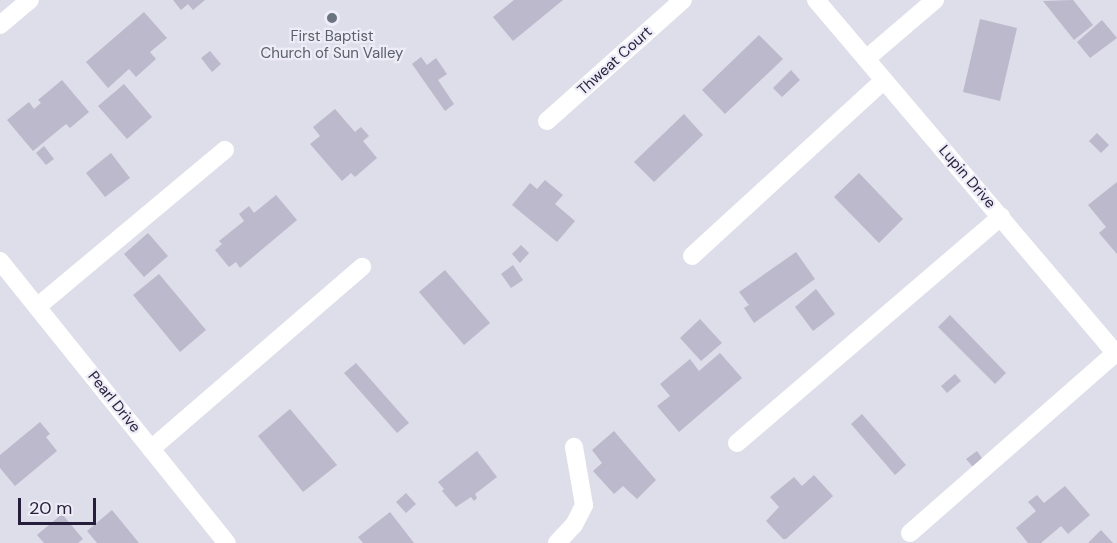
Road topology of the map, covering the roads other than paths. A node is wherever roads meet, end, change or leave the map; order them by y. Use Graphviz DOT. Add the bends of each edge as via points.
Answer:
graph roads {
  1 [pos="30,0"];
  2 [pos="683,0"];
  3 [pos="816,0"];
  4 [pos="935,0"];
  5 [pos="0,25"];
  6 [pos="866,59"];
  7 [pos="884,80"];
  8 [pos="547,121"];
  9 [pos="225,150"];
  10 [pos="1001,217"];
  11 [pos="692,256"];
  12 [pos="0,261"];
  13 [pos="362,267"];
  14 [pos="37,307"];
  15 [pos="1116,353"];
  16 [pos="737,443"];
  17 [pos="574,447"];
  18 [pos="151,448"];
  19 [pos="910,532"];
  20 [pos="227,543"];
  21 [pos="558,543"];
  1 -- 5 [label="street"];
  2 -- 8 [label="street, Thweat Court"];
  3 -- 6 [label="street, Lupin Drive"];
  4 -- 6 [label="street"];
  6 -- 7 [label="street, Lupin Drive"];
  7 -- 10 [label="street, Lupin Drive"];
  7 -- 11 [label="street"];
  9 -- 14 [label="street"];
  10 -- 15 [label="street, Lupin Drive"];
  10 -- 16 [label="street"];
  12 -- 14 [label="street, Pearl Drive"];
  13 -- 18 [label="street"];
  14 -- 18 [label="street, Pearl Drive"];
  15 -- 19 [label="street"];
  17 -- 21 [label="street" via="584,505 574,525"];
  18 -- 20 [label="street, Pearl Drive"];
}
